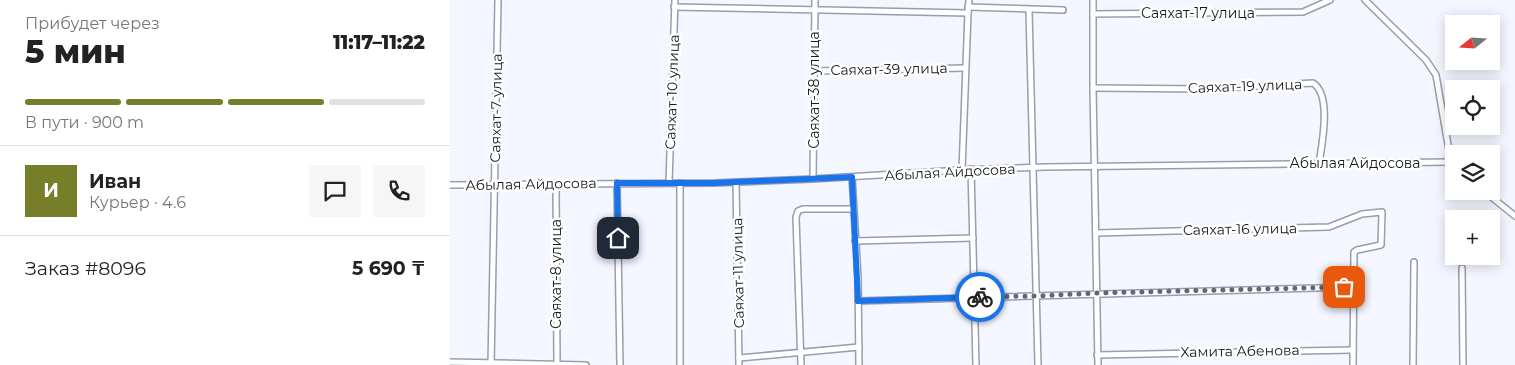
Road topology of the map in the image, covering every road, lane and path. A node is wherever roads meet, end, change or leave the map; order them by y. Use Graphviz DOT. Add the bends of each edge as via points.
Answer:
graph roads {
  1 [pos="498,0"];
  2 [pos="674,0"];
  3 [pos="815,0"];
  4 [pos="969,0"];
  5 [pos="1093,0"];
  6 [pos="1330,0"];
  7 [pos="1365,0"];
  8 [pos="674,7"];
  9 [pos="815,10"];
  10 [pos="968,10"];
  11 [pos="1029,10"];
  12 [pos="1063,10"];
  13 [pos="1093,14"];
  14 [pos="965,68"];
  15 [pos="814,71"];
  16 [pos="1093,88"];
  17 [pos="1449,145"];
  18 [pos="1320,164"];
  19 [pos="1445,164"];
  20 [pos="1095,166"];
  21 [pos="1033,168"];
  22 [pos="971,169"];
  23 [pos="962,170"];
  24 [pos="852,177"];
  25 [pos="813,179"];
  26 [pos="736,182"];
  27 [pos="556,183"];
  28 [pos="617,183"];
  29 [pos="669,183"];
  30 [pos="495,184"];
  31 [pos="680,184"];
  32 [pos="450,185"];
  33 [pos="1495,200"];
  34 [pos="854,209"];
  35 [pos="1515,216"];
  36 [pos="1096,233"];
  37 [pos="973,238"];
  38 [pos="855,241"];
  39 [pos="1414,262"];
  40 [pos="1462,268"];
  41 [pos="1354,287"];
  42 [pos="1097,293"];
  43 [pos="1036,296"];
  44 [pos="975,297"];
  45 [pos="858,301"];
  46 [pos="859,347"];
  47 [pos="1353,350"];
  48 [pos="801,352"];
  49 [pos="1098,355"];
  50 [pos="739,358"];
  51 [pos="450,362"];
  52 [pos="491,364"];
  53 [pos="557,365"];
  54 [pos="586,365"];
  55 [pos="620,365"];
  56 [pos="680,365"];
  57 [pos="739,365"];
  58 [pos="801,365"];
  59 [pos="860,365"];
  60 [pos="976,365"];
  61 [pos="1038,365"];
  62 [pos="1098,365"];
  63 [pos="1353,365"];
  64 [pos="1413,365"];
  65 [pos="1463,365"];
  1 -- 30 [label="street, Саяхат-7 улица"];
  2 -- 8 [label="street, Саяхат-10 улица"];
  3 -- 9 [label="street, Саяхат-38 улица"];
  4 -- 10 [label="street"];
  5 -- 13 [label="street"];
  6 -- 13 [label="street, Саяхат-17 улица" via="1302,12"];
  7 -- 17 [label="street" via="1426,60 1436,75"];
  8 -- 9 [label="street"];
  8 -- 29 [label="street, Саяхат-10 улица"];
  9 -- 10 [label="street"];
  9 -- 15 [label="street, Саяхат-38 улица"];
  10 -- 11 [label="street"];
  10 -- 14 [label="street"];
  11 -- 12 [label="street"];
  11 -- 21 [label="street"];
  13 -- 16 [label="street"];
  14 -- 15 [label="street, Саяхат-39 улица"];
  14 -- 23 [label="street"];
  15 -- 25 [label="street, Саяхат-38 улица"];
  16 -- 18 [label="street, Саяхат-19 улица" via="1204,88 1313,83 1322,95 1324,129"];
  16 -- 20 [label="street"];
  18 -- 19 [label="street, Абылая Айдосова"];
  18 -- 20 [label="street, Абылая Айдосова"];
  20 -- 21 [label="street, Абылая Айдосова"];
  20 -- 36 [label="street"];
  21 -- 22 [label="street, Абылая Айдосова"];
  21 -- 43 [label="street"];
  22 -- 23 [label="street, Абылая Айдосова"];
  22 -- 37 [label="street"];
  23 -- 24 [label="street, Абылая Айдосова"];
  24 -- 25 [label="street, Абылая Айдосова"];
  24 -- 34 [label="street"];
  25 -- 26 [label="street, Абылая Айдосова"];
  26 -- 31 [label="street, Абылая Айдосова"];
  26 -- 50 [label="street, Саяхат-11 улица"];
  27 -- 28 [label="street, Абылая Айдосова"];
  27 -- 30 [label="street, Абылая Айдосова"];
  27 -- 53 [label="street, Саяхат-8 улица"];
  28 -- 29 [label="street, Абылая Айдосова"];
  28 -- 55 [label="street"];
  29 -- 31 [label="street, Абылая Айдосова"];
  30 -- 32 [label="street, Абылая Айдосова"];
  30 -- 52 [label="street, Саяхат-7 улица"];
  31 -- 56 [label="street"];
  33 -- 35 [label="street"];
  34 -- 38 [label="street"];
  34 -- 48 [label="street" via="798,211"];
  36 -- 41 [label="street, Саяхат-16 улица" via="1329,227 1362,214 1382,212 1381,245 1354,252"];
  36 -- 42 [label="street"];
  37 -- 38 [label="street"];
  37 -- 44 [label="street"];
  38 -- 45 [label="street"];
  39 -- 64 [label="street"];
  40 -- 65 [label="street"];
  41 -- 42 [label="street"];
  41 -- 47 [label="street"];
  42 -- 43 [label="street"];
  42 -- 49 [label="street"];
  43 -- 44 [label="street"];
  43 -- 61 [label="street"];
  44 -- 45 [label="street"];
  44 -- 60 [label="street"];
  45 -- 46 [label="street"];
  46 -- 48 [label="street"];
  46 -- 59 [label="street"];
  47 -- 49 [label="street, Хамита Абенова"];
  47 -- 63 [label="street"];
  48 -- 50 [label="street"];
  48 -- 58 [label="street"];
  49 -- 62 [label="street"];
  50 -- 57 [label="street, Саяхат-11 улица"];
  51 -- 52 [label="street"];
  52 -- 53 [label="street"];
  53 -- 54 [label="street"];
}
